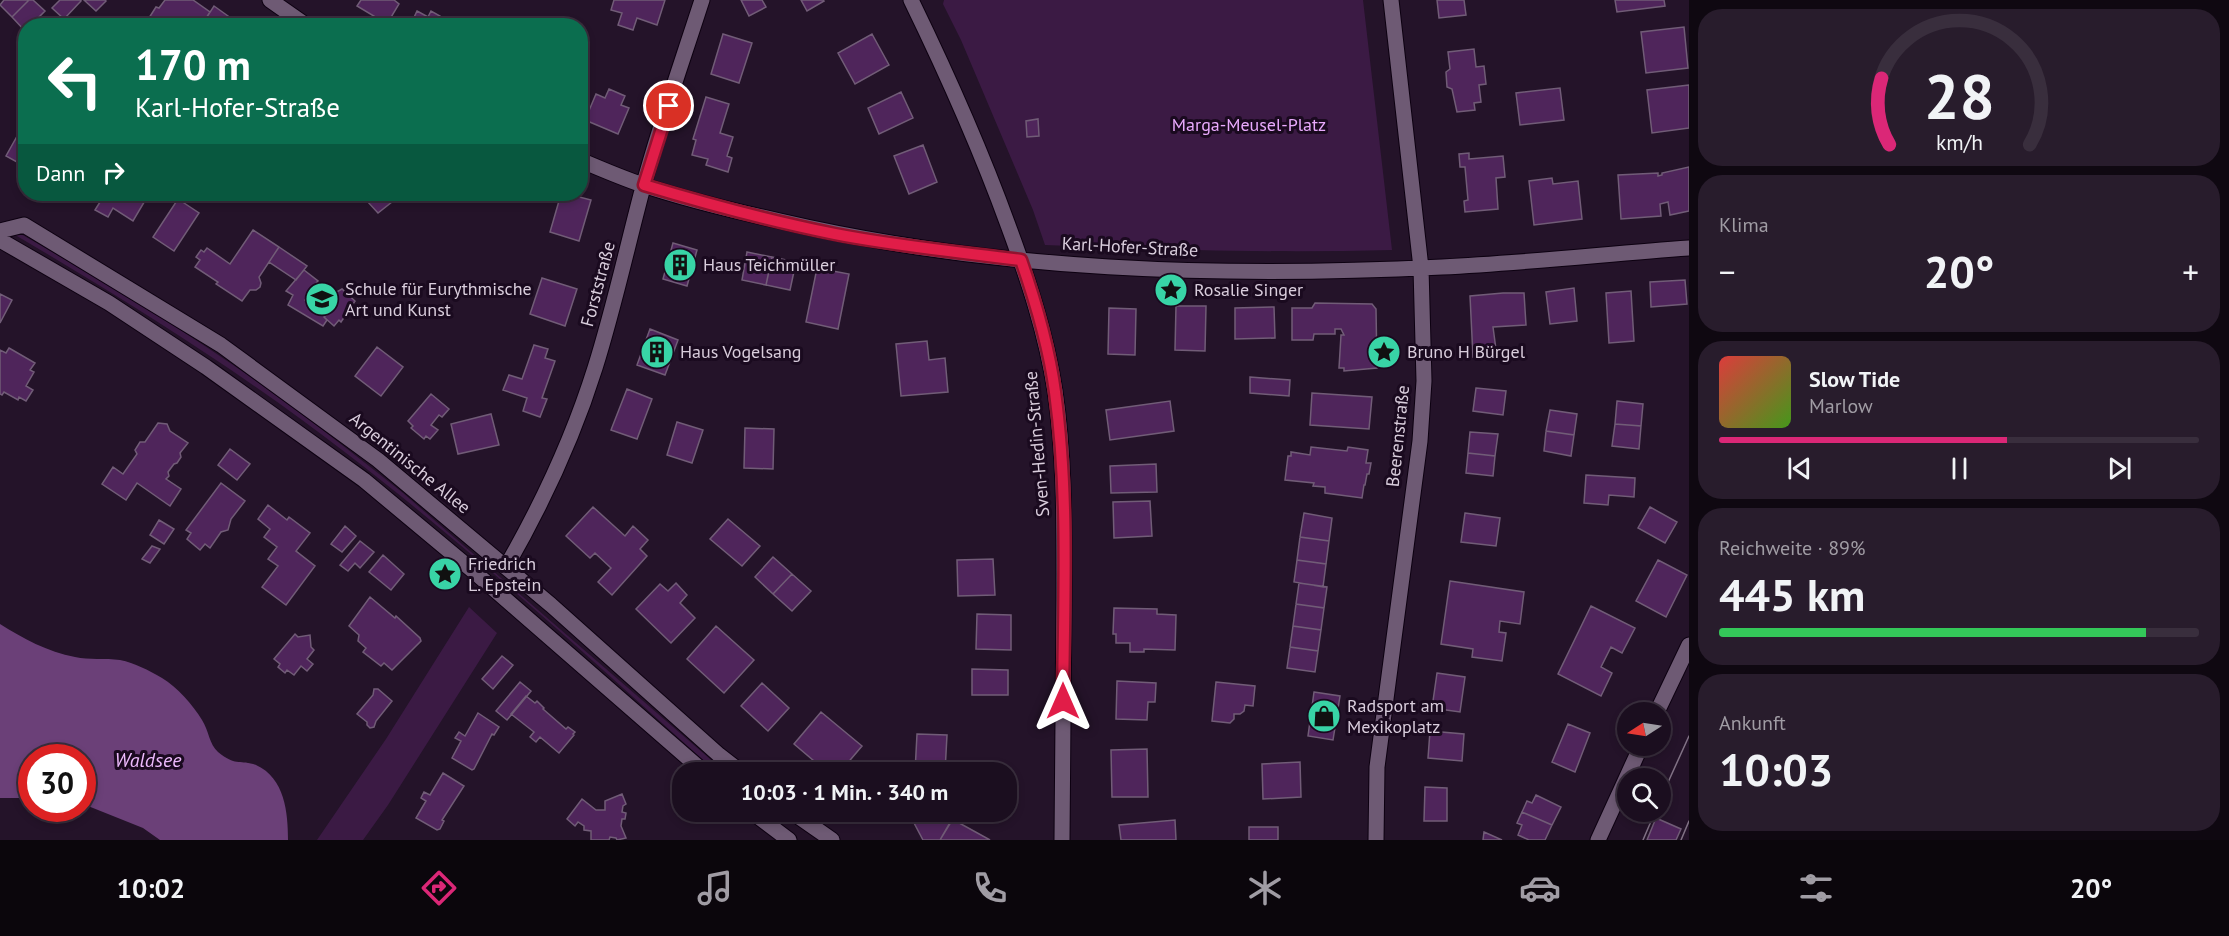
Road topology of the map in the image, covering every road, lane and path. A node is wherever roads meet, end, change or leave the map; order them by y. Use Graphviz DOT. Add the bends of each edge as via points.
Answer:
graph roads {
  1 [pos="270,0"];
  2 [pos="702,0"];
  3 [pos="911,0"];
  4 [pos="1391,0"];
  5 [pos="296,18"];
  6 [pos="588,163"];
  7 [pos="644,185"];
  8 [pos="0,231"];
  9 [pos="0,240"];
  10 [pos="1689,248"];
  11 [pos="1021,260"];
  12 [pos="1421,268"];
  13 [pos="506,567"];
  14 [pos="1689,645"];
  15 [pos="1662,702"];
  16 [pos="1636,756"];
  17 [pos="693,762"];
  18 [pos="728,762"];
  19 [pos="765,822"];
  20 [pos="806,822"];
  21 [pos="789,840"];
  22 [pos="832,840"];
  23 [pos="1062,840"];
  24 [pos="1376,840"];
  25 [pos="1598,840"];
  1 -- 5 [label="street"];
  2 -- 7 [label="street, Forststraße"];
  3 -- 11 [label="street, Sven-Hedin-Straße" via="981,151"];
  4 -- 12 [label="street, Beerenstraße"];
  6 -- 7 [label="street, Karl-Hofer-Straße"];
  7 -- 11 [label="street, Karl-Hofer-Straße" via="736,212 835,234"];
  7 -- 13 [label="street, Forststraße" via="595,369 569,437"];
  8 -- 13 [label="street, Argentinische Allee" via="24,225 220,345 378,460"];
  9 -- 17 [label="street" via="109,303 364,480"];
  10 -- 12 [label="street, Karl-Hofer-Straße"];
  11 -- 12 [label="street, Karl-Hofer-Straße" via="1205,270"];
  11 -- 23 [label="street, Sven-Hedin-Straße" via="1046,344 1061,461"];
  12 -- 24 [label="street, Beerenstraße" via="1424,381 1420,441 1377,767"];
  13 -- 18 [label="street, Argentinische Allee"];
  14 -- 15 [label="street"];
  16 -- 25 [label="street"];
  19 -- 21 [label="street"];
  20 -- 22 [label="street"];
}
